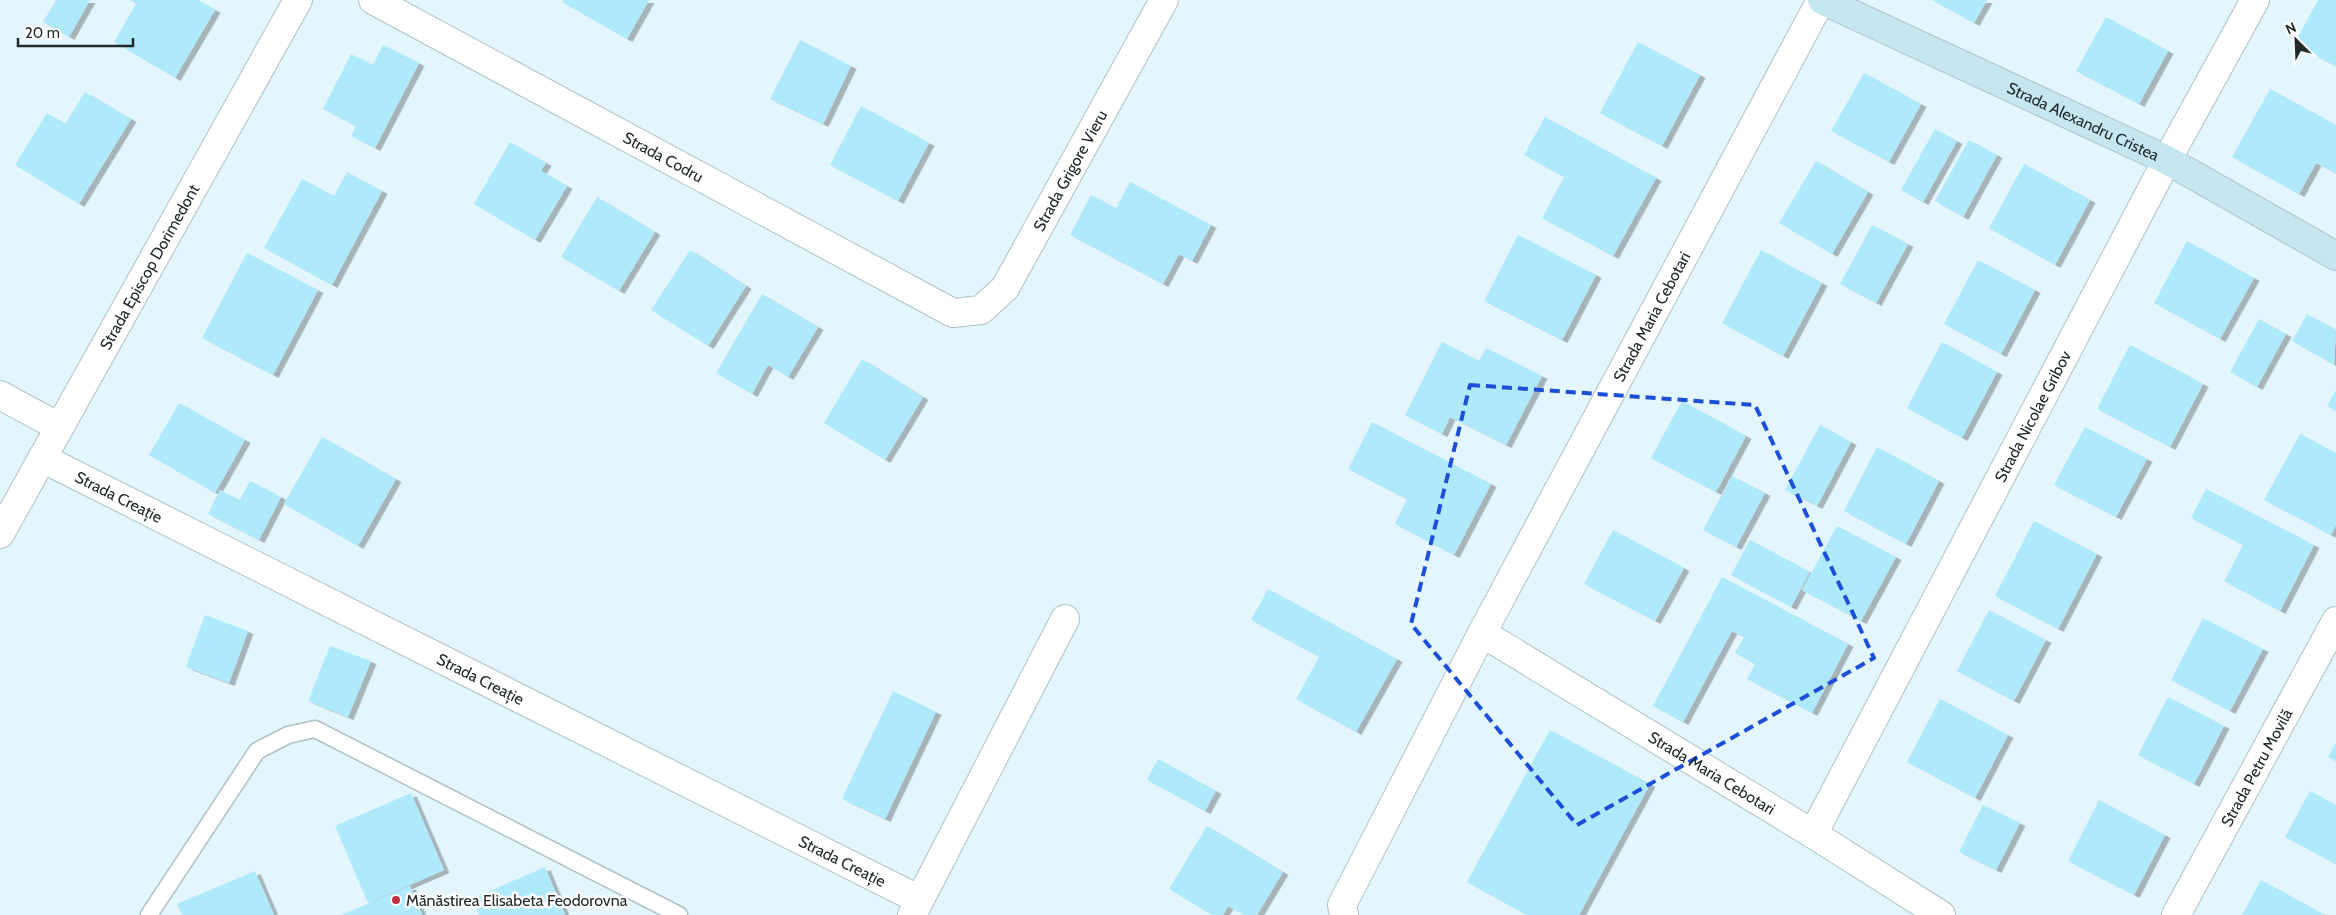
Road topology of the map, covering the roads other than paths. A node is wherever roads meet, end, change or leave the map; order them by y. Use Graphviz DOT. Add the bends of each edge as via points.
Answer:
graph roads {
  1 [pos="298,0"];
  2 [pos="373,0"];
  3 [pos="1164,0"];
  4 [pos="1821,0"];
  5 [pos="2255,0"];
  6 [pos="2167,160"];
  7 [pos="2336,256"];
  8 [pos="954,313"];
  9 [pos="0,395"];
  10 [pos="60,427"];
  11 [pos="42,458"];
  12 [pos="0,534"];
  13 [pos="1065,619"];
  14 [pos="2336,621"];
  15 [pos="1482,633"];
  16 [pos="1813,834"];
  17 [pos="916,908"];
  18 [pos="653,909"];
  19 [pos="149,915"];
  20 [pos="679,915"];
  21 [pos="1344,915"];
  22 [pos="1941,915"];
  23 [pos="2176,915"];
  1 -- 10 [label="street, Strada Episcop Dorimedont"];
  2 -- 8 [label="street, Strada Codru"];
  3 -- 8 [label="street, Strada Grigore Vieru" via="1005,288 981,310"];
  4 -- 6 [label="street, Strada Alexandru Cristea"];
  4 -- 15 [label="street, Strada Maria Cebotari"];
  5 -- 6 [label="street, Strada Nicolae Gribov"];
  6 -- 7 [label="street, Strada Alexandru Cristea"];
  6 -- 16 [label="street, Strada Nicolae Gribov"];
  9 -- 10 [label="street"];
  10 -- 11 [label="street, Strada Episcop Dorimedont"];
  11 -- 12 [label="street, Strada Episcop Dorimedont"];
  11 -- 17 [label="street, Strada Creație"];
  13 -- 17 [label="street"];
  14 -- 23 [label="street, Strada Petru Movilă"];
  15 -- 16 [label="street, Strada Maria Cebotari"];
  15 -- 21 [label="street, Strada Maria Cebotari" via="1342,905"];
  16 -- 22 [label="street, Strada Maria Cebotari"];
  18 -- 19 [label="lane" via="315,729 288,735 257,751"];
  18 -- 20 [label="lane"];
}
